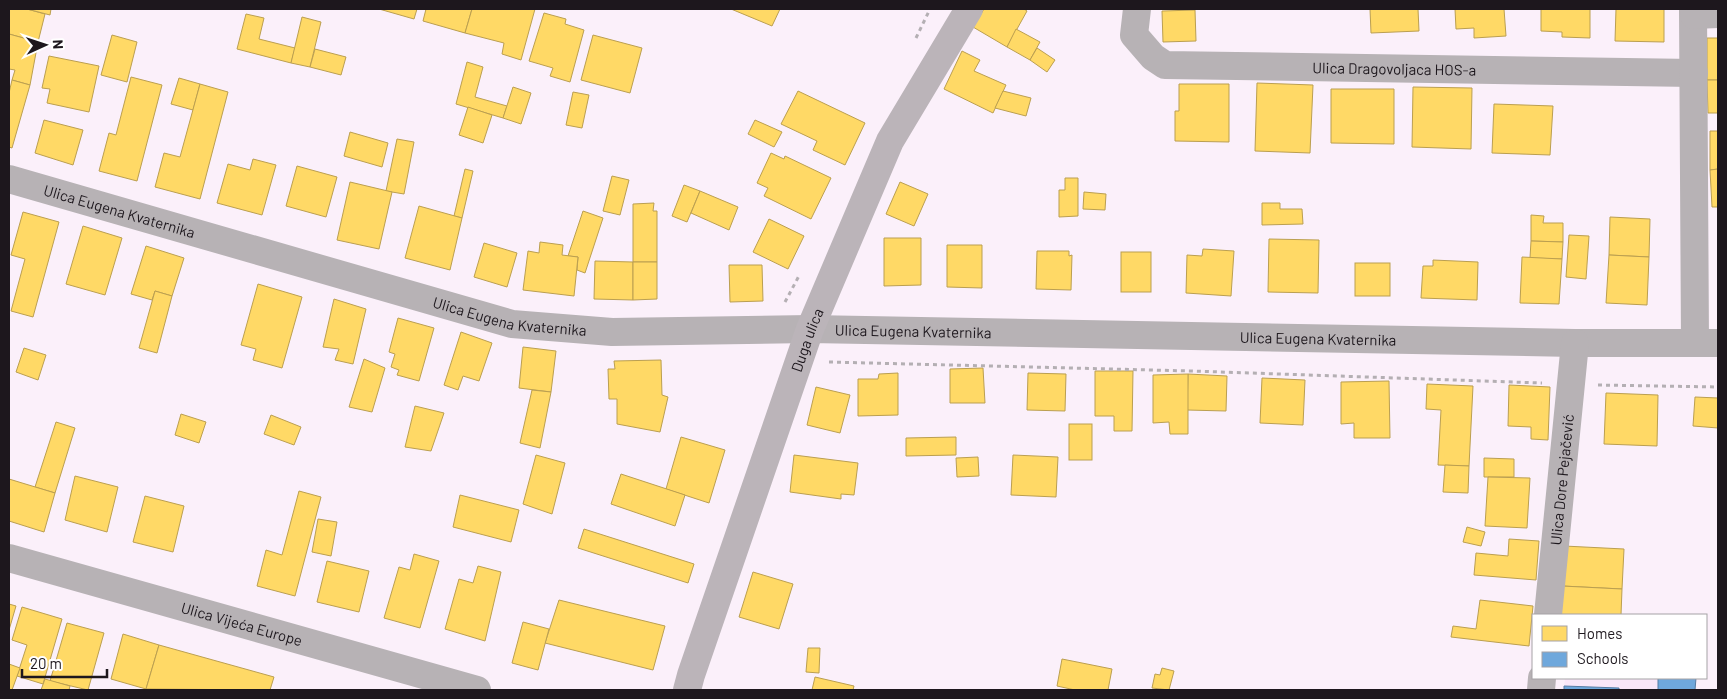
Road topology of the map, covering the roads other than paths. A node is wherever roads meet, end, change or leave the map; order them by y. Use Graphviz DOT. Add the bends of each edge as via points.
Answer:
graph roads {
  1 [pos="969,9"];
  2 [pos="1137,9"];
  3 [pos="1702,13"];
  4 [pos="1694,73"];
  5 [pos="9,179"];
  6 [pos="810,329"];
  7 [pos="1575,343"];
  8 [pos="1707,343"];
  9 [pos="9,558"];
  10 [pos="1548,614"];
  11 [pos="477,690"];
  12 [pos="687,690"];
  1 -- 6 [label="main road, Duga ulica" via="890,141"];
  2 -- 4 [label="street, Ulica Dragovoljaca HOS-a" via="1134,35 1153,58 1165,65"];
  3 -- 4 [label="street"];
  4 -- 8 [label="street"];
  5 -- 6 [label="street, Ulica Eugena Kvaternika" via="512,324 612,332"];
  6 -- 7 [label="street, Ulica Eugena Kvaternika"];
  6 -- 12 [label="main road, Duga ulica"];
  7 -- 8 [label="street, Ulica Eugena Kvaternika"];
  7 -- 10 [label="street, Ulica Dore Pejačević"];
  9 -- 11 [label="street, Ulica Vijeća Europe"];
}
